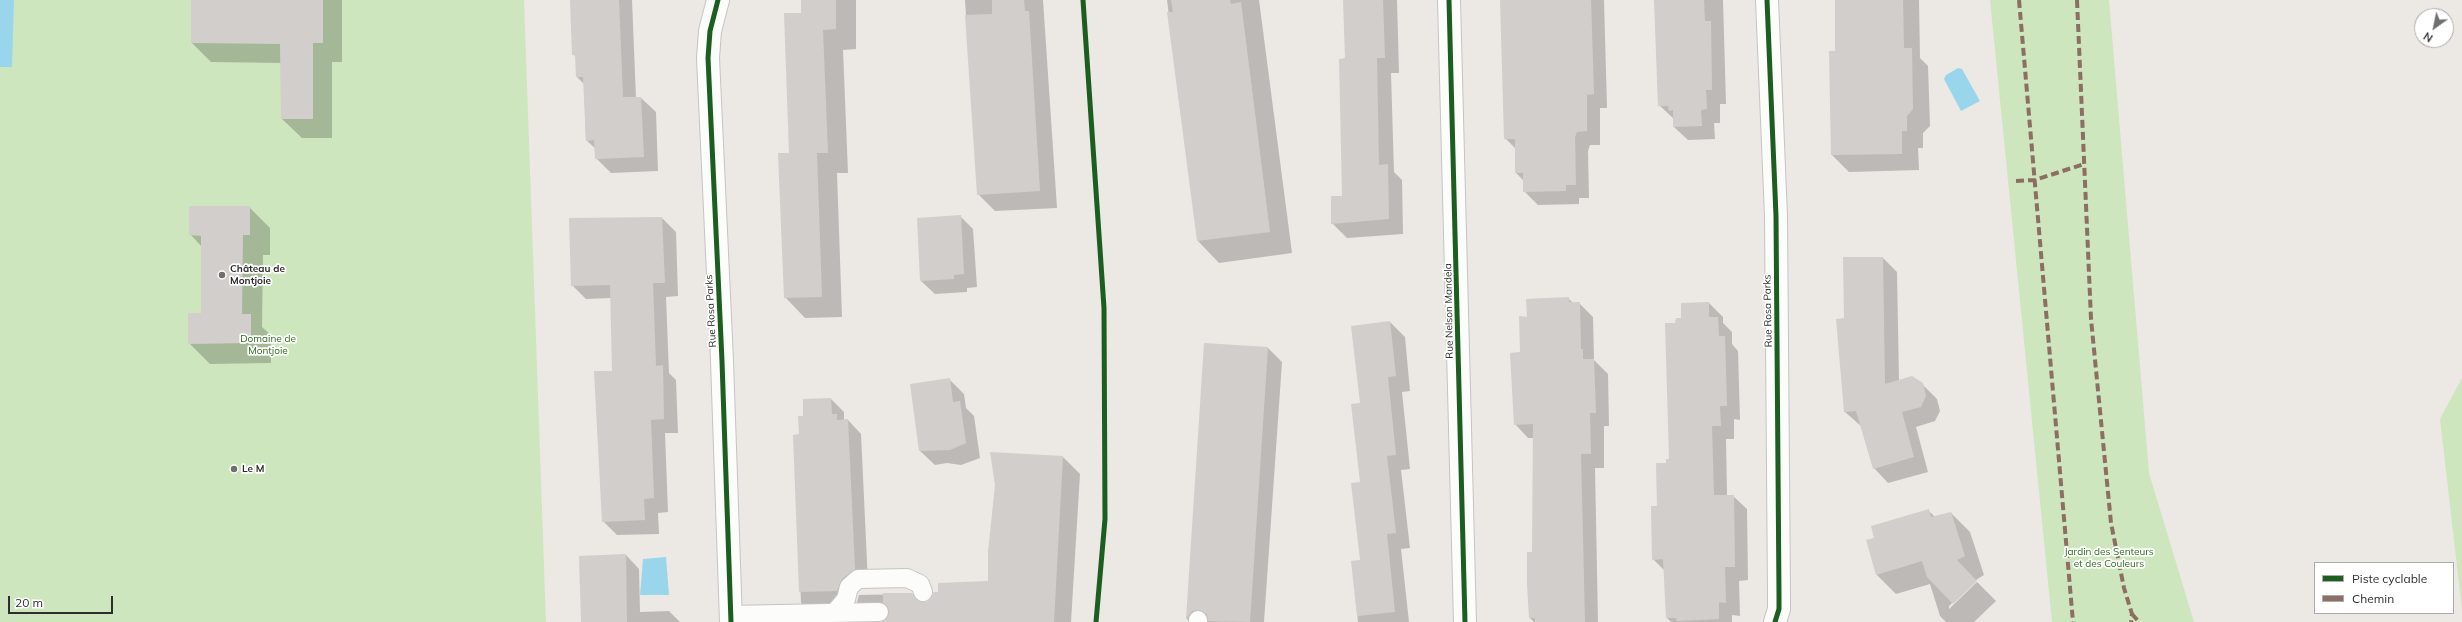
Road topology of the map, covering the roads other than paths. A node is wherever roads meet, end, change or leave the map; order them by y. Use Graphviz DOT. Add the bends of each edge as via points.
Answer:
graph roads {
  1 [pos="718,0"];
  2 [pos="1449,0"];
  3 [pos="1767,0"];
  4 [pos="924,592"];
  5 [pos="835,612"];
  6 [pos="879,612"];
  7 [pos="730,618"];
  8 [pos="1465,622"];
  9 [pos="1774,622"];
  1 -- 7 [label="street, Rue Rosa Parks" via="710,31 708,58 722,361"];
  2 -- 8 [label="street, Rue Nelson Mandela"];
  3 -- 9 [label="street, Rue Rosa Parks" via="1776,232 1779,610"];
  4 -- 5 [label="lane" via="920,584 907,578 858,579 849,587 846,599"];
  5 -- 6 [label="lane"];
  5 -- 7 [label="lane"];
}
